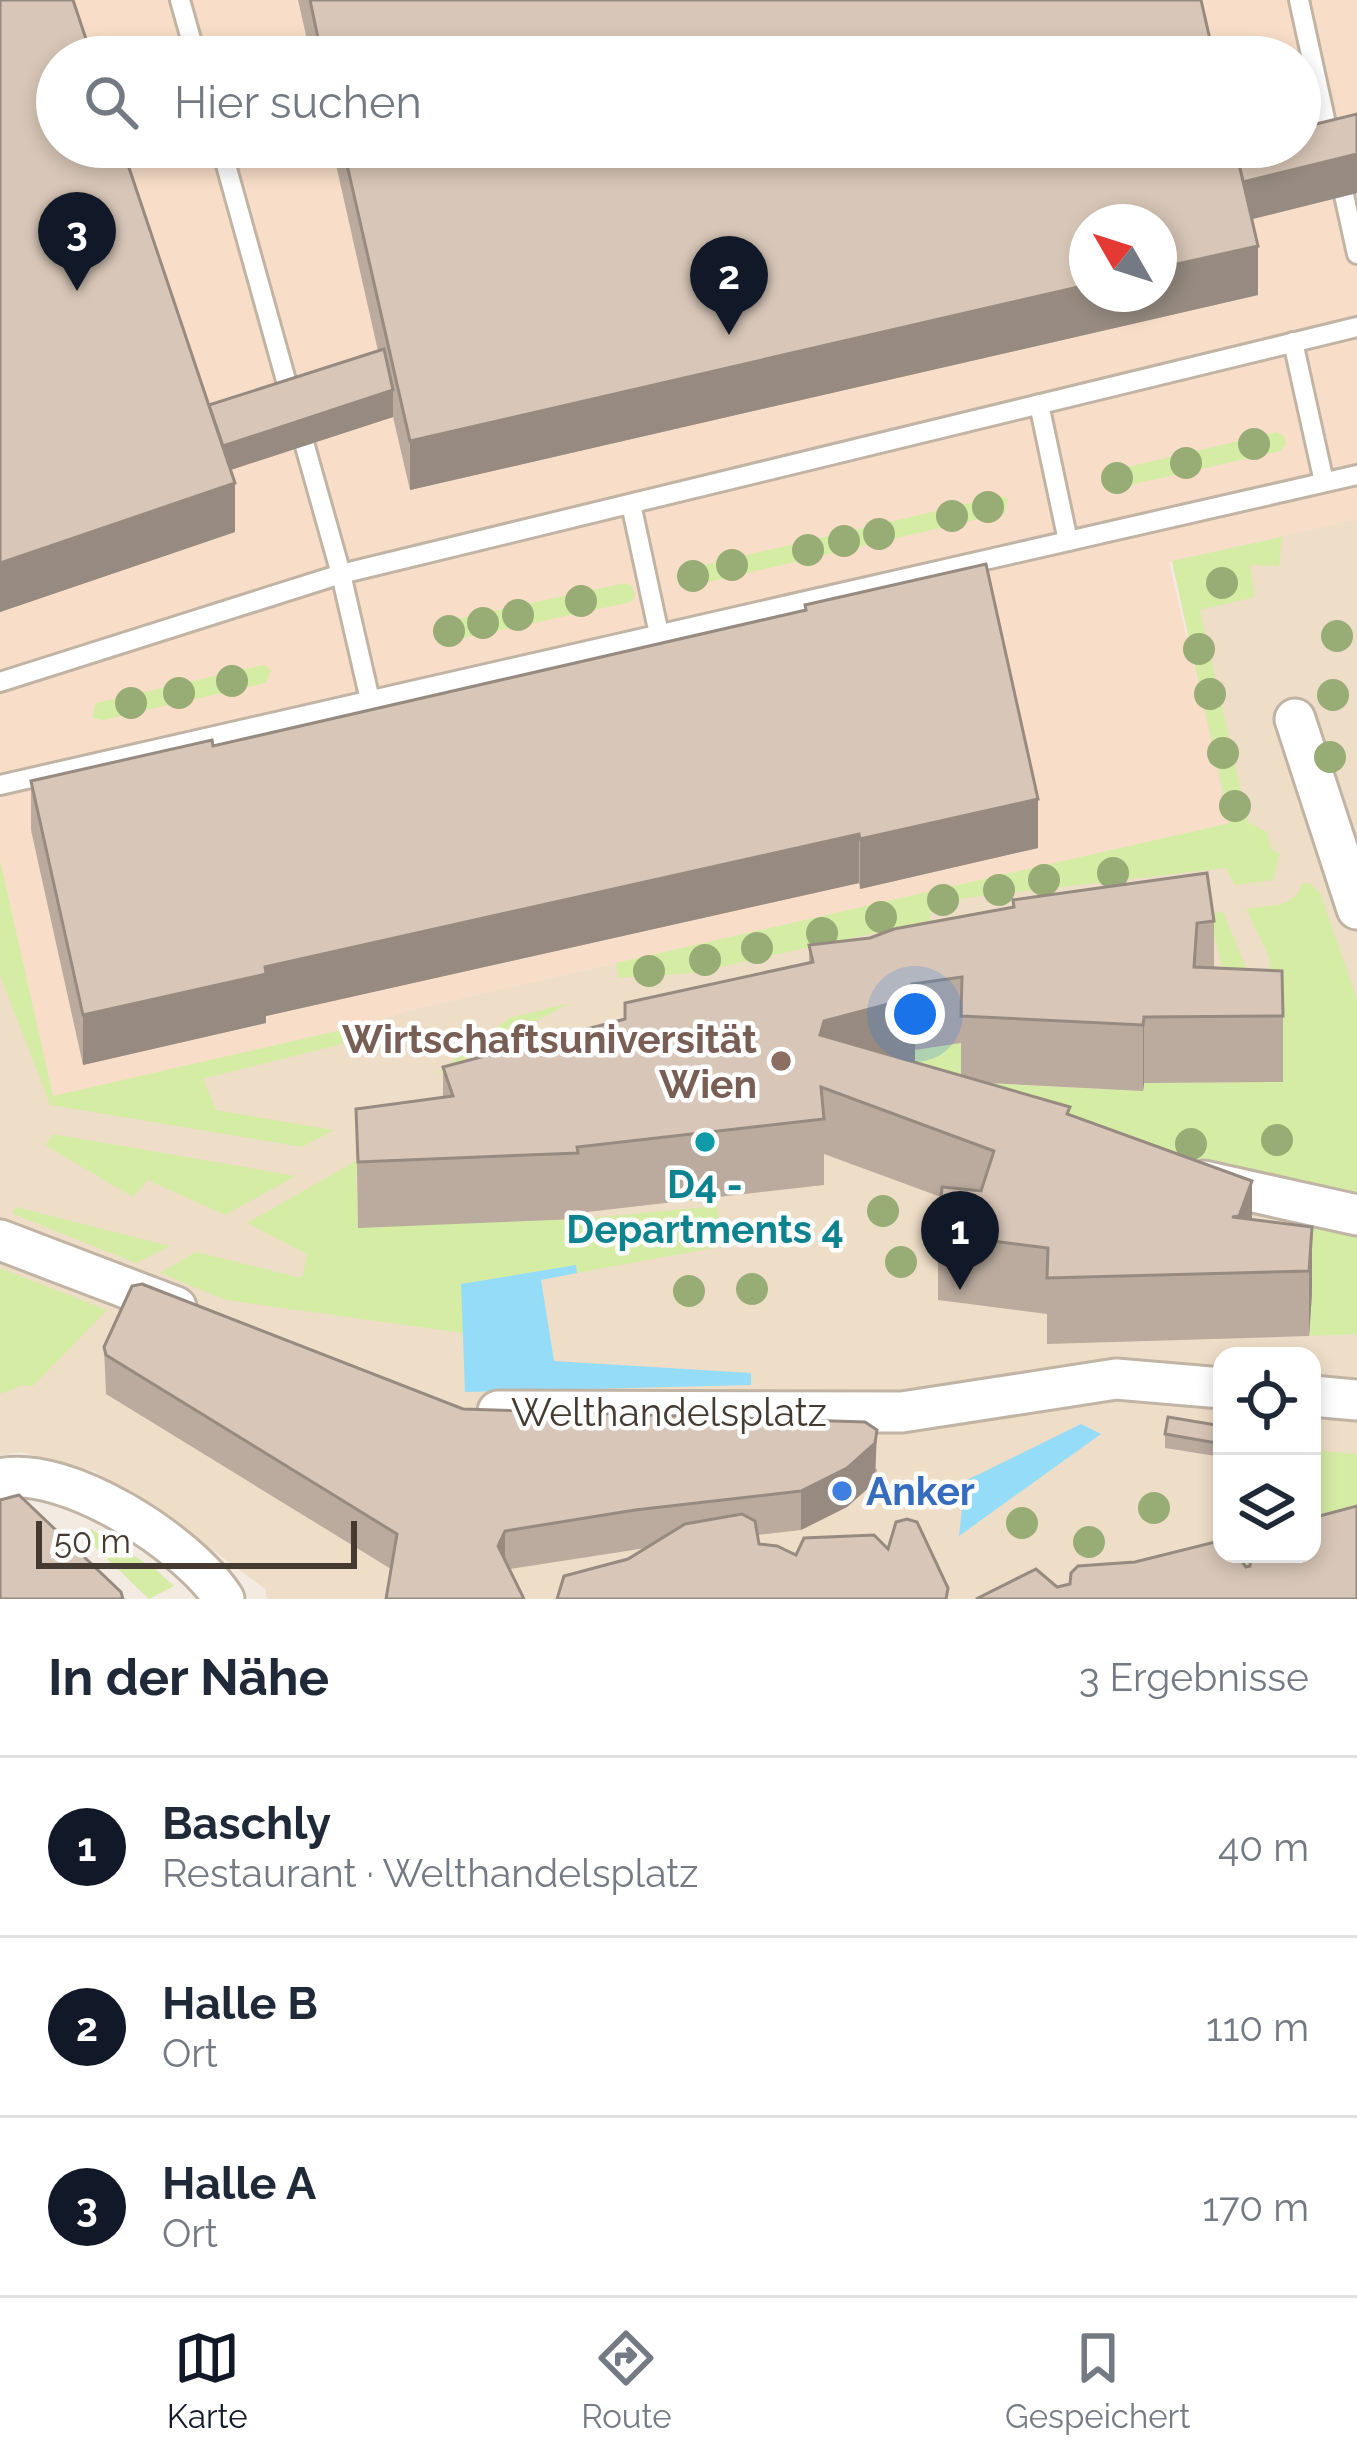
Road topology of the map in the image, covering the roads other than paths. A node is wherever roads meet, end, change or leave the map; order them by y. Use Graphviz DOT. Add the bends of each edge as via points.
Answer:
graph roads {
  1 [pos="180,0"];
  2 [pos="1299,0"];
  3 [pos="190,36"];
  4 [pos="1307,36"];
  5 [pos="1321,99"];
  6 [pos="1334,158"];
  7 [pos="227,168"];
  8 [pos="1344,195"];
  9 [pos="1357,254"];
  10 [pos="1357,327"];
  11 [pos="1293,342"];
  12 [pos="293,404"];
  13 [pos="1039,404"];
  14 [pos="305,446"];
  15 [pos="1357,475"];
  16 [pos="1324,482"];
  17 [pos="632,504"];
  18 [pos="1068,541"];
  19 [pos="341,574"];
  20 [pos="659,634"];
  21 [pos="0,682"];
  22 [pos="370,700"];
  23 [pos="1294,719"];
  24 [pos="0,785"];
  25 [pos="1357,909"];
  26 [pos="1171,1173"];
  27 [pos="1357,1215"];
  28 [pos="0,1240"];
  29 [pos="221,1324"];
  30 [pos="1213,1387"];
  31 [pos="1321,1397"];
  32 [pos="1357,1400"];
  33 [pos="458,1412"];
  34 [pos="0,1479"];
  35 [pos="224,1599"];
  1 -- 3 [label="lane"];
  2 -- 4 [label="lane"];
  5 -- 6 [label="lane"];
  7 -- 12 [label="lane"];
  8 -- 9 [label="lane"];
  10 -- 11 [label="lane"];
  11 -- 13 [label="lane"];
  11 -- 16 [label="lane"];
  13 -- 17 [label="lane"];
  13 -- 18 [label="lane"];
  14 -- 19 [label="lane"];
  15 -- 16 [label="lane"];
  16 -- 18 [label="lane"];
  17 -- 19 [label="lane"];
  17 -- 20 [label="lane"];
  18 -- 20 [label="lane"];
  19 -- 21 [label="lane"];
  19 -- 22 [label="lane"];
  20 -- 22 [label="lane"];
  22 -- 24 [label="lane"];
  23 -- 25 [label="street"];
  26 -- 27 [label="street"];
  28 -- 29 [label="street"];
  30 -- 33 [label="street, Welthandelsplatz" via="1116,1379 902,1412"];
  31 -- 32 [label="street"];
  34 -- 35 [label="street" via="18,1474 75,1490 154,1528"];
}
